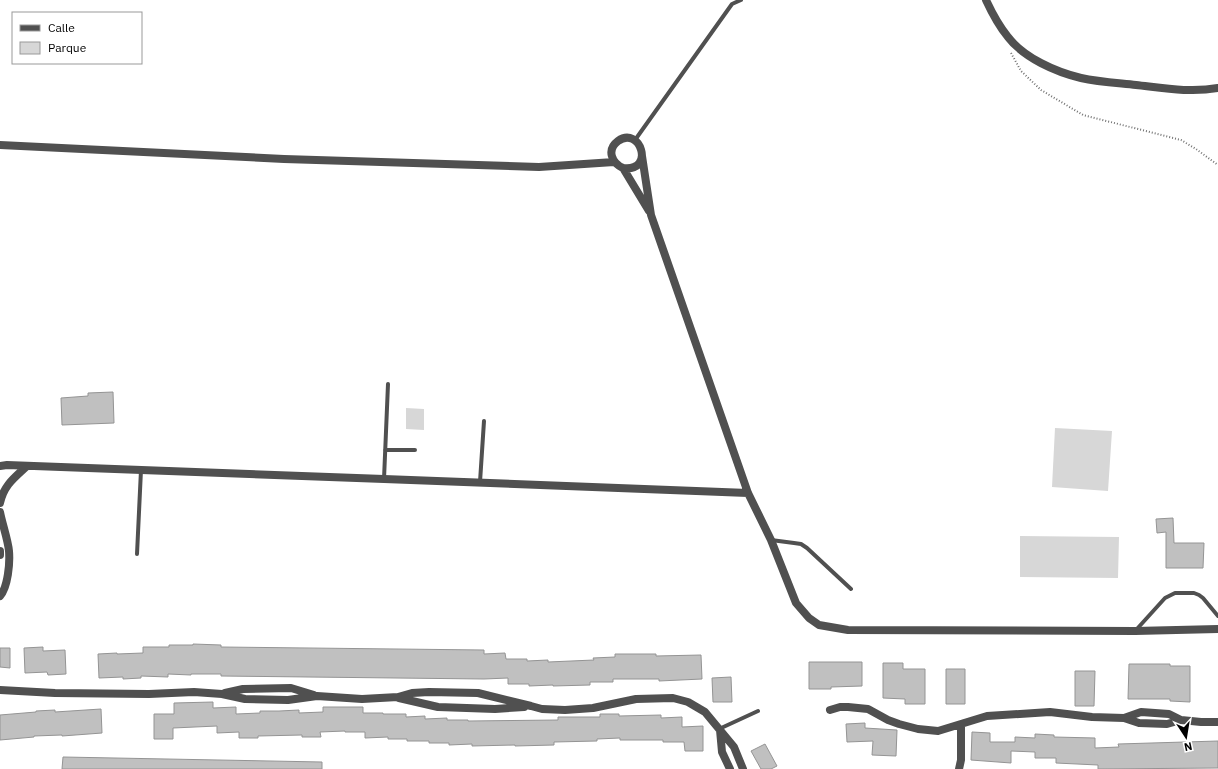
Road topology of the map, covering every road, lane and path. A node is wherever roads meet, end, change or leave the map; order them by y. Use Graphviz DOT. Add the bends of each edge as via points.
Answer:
graph roads {
  1 [pos="741,0"];
  2 [pos="986,0"];
  3 [pos="1008,38"];
  4 [pos="1218,88"];
  5 [pos="635,140"];
  6 [pos="0,145"];
  7 [pos="642,156"];
  8 [pos="614,162"];
  9 [pos="1218,165"];
  10 [pos="623,168"];
  11 [pos="651,215"];
  12 [pos="388,384"];
  13 [pos="484,421"];
  14 [pos="385,450"];
  15 [pos="415,450"];
  16 [pos="0,466"];
  17 [pos="27,466"];
  18 [pos="141,470"];
  19 [pos="384,478"];
  20 [pos="480,483"];
  21 [pos="748,494"];
  22 [pos="0,503"];
  23 [pos="0,512"];
  24 [pos="771,540"];
  25 [pos="0,551"];
  26 [pos="137,554"];
  27 [pos="0,555"];
  28 [pos="851,589"];
  29 [pos="0,596"];
  30 [pos="1218,616"];
  31 [pos="1218,629"];
  32 [pos="1135,630"];
  33 [pos="0,690"];
  34 [pos="398,697"];
  35 [pos="531,706"];
  36 [pos="830,710"];
  37 [pos="758,711"];
  38 [pos="1218,722"];
  39 [pos="960,725"];
  40 [pos="720,729"];
  41 [pos="961,760"];
  42 [pos="730,769"];
  43 [pos="743,769"];
  44 [pos="959,769"];
  45 [pos="966,769"];
  1 -- 5 [label="lane" via="732,4"];
  2 -- 3 [label="street"];
  3 -- 4 [label="street" via="1041,63 1083,78 1185,90"];
  3 -- 9 [label="path" via="1011,56 1021,71 1041,90 1083,115 1181,140"];
  5 -- 7 [label="street" via="641,147"];
  5 -- 8 [label="street" via="626,138 617,141 611,153"];
  6 -- 8 [label="street" via="531,167"];
  7 -- 10 [label="street" via="634,168"];
  7 -- 11 [label="street"];
  8 -- 10 [label="street"];
  10 -- 11 [label="street"];
  11 -- 21 [label="street"];
  12 -- 14 [label="lane"];
  13 -- 20 [label="lane"];
  14 -- 15 [label="lane"];
  14 -- 19 [label="lane"];
  16 -- 17 [label="street"];
  17 -- 18 [label="street"];
  17 -- 22 [label="street" via="6,486"];
  18 -- 19 [label="street"];
  18 -- 26 [label="lane"];
  19 -- 20 [label="street"];
  20 -- 21 [label="street"];
  21 -- 24 [label="street"];
  23 -- 29 [label="street" via="9,550 8,574"];
  24 -- 28 [label="lane" via="801,544"];
  24 -- 32 [label="street" via="796,603 809,618 829,628"];
  25 -- 27 [label="street"];
  30 -- 32 [label="lane" via="1199,595 1175,593 1165,598"];
  31 -- 32 [label="street"];
  33 -- 34 [label="street" via="55,693 222,694 243,689 291,688 317,696 362,699"];
  34 -- 35 [label="street" via="438,707 495,709"];
  34 -- 35 [label="street" via="429,692 478,693"];
  35 -- 40 [label="street" via="553,710 579,710 636,699 673,698 700,708"];
  36 -- 39 [label="street" via="840,707 868,709 899,724 938,732"];
  37 -- 40 [label="lane"];
  38 -- 39 [label="street" via="1181,720 1169,714 1141,712 1124,718 1050,712 987,716"];
  39 -- 41 [label="street"];
  40 -- 42 [label="street" via="722,752"];
  40 -- 43 [label="street" via="734,747"];
  41 -- 44 [label="street"];
  41 -- 45 [label="street"];
}
